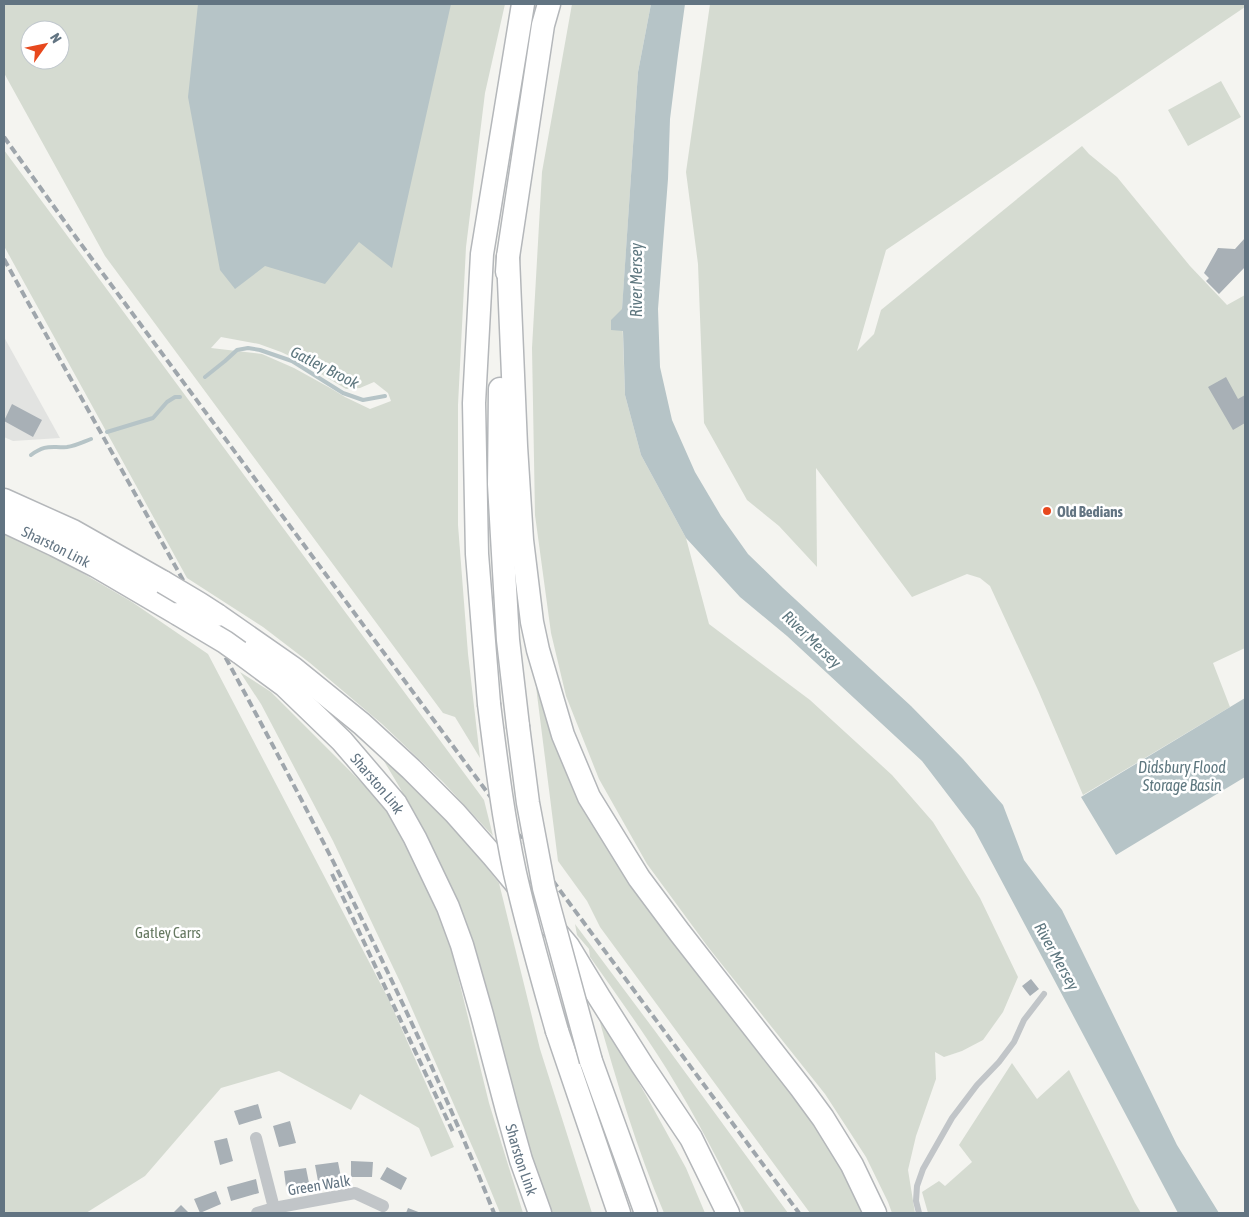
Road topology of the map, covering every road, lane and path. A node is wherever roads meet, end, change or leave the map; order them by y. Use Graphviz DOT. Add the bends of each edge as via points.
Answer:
graph roads {
  1 [pos="523,4"];
  2 [pos="548,4"];
  3 [pos="508,257"];
  4 [pos="4,500"];
  5 [pos="4,521"];
  6 [pos="1044,994"];
  7 [pos="557,1031"];
  8 [pos="642,1065"];
  9 [pos="256,1138"];
  10 [pos="383,1206"];
  11 [pos="274,1208"];
  12 [pos="257,1213"];
  13 [pos="540,1213"];
  14 [pos="603,1213"];
  15 [pos="619,1213"];
  16 [pos="646,1213"];
  17 [pos="713,1213"];
  18 [pos="728,1213"];
  19 [pos="875,1213"];
  20 [pos="919,1213"];
  1 -- 7 [label="highway, bridge" via="482,254 474,403 477,554 499,782 515,872"];
  2 -- 3 [label="highway"];
  3 -- 16 [label="highway, bridge" via="499,408 499,484 508,640 528,803 544,888 591,1061"];
  3 -- 19 [label="highway" via="524,558 538,650 563,735 589,797 639,878 801,1088 852,1165"];
  4 -- 8 [label="highway, Sharston Link, bridge" via="73,531 218,615 275,654 362,724 455,813 568,946"];
  5 -- 13 [label="highway, Sharston Link, bridge" via="96,566 239,652 284,686 342,741 396,804 448,907 462,945 516,1143"];
  6 -- 20 [label="lane" via="1024,1020 1014,1042 952,1118 917,1186"];
  7 -- 14 [label="highway" via="569,1104"];
  7 -- 15 [label="highway"];
  8 -- 17 [label="highway"];
  8 -- 18 [label="highway" via="691,1138"];
  9 -- 11 [label="street"];
  10 -- 11 [label="street, Green Walk" via="355,1193"];
  11 -- 12 [label="street, Green Walk"];
}
